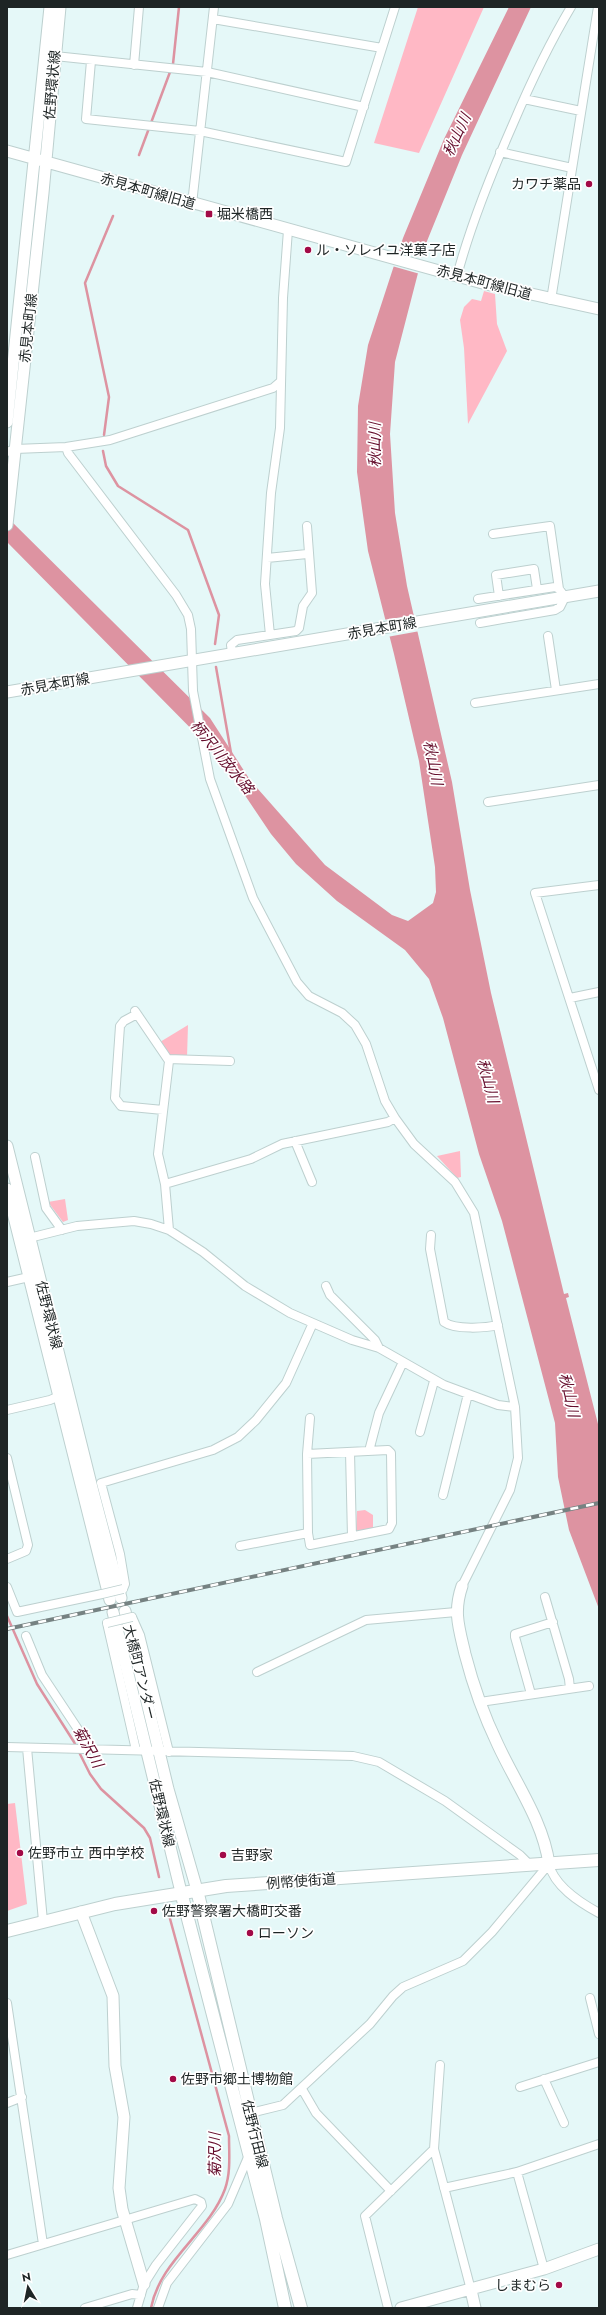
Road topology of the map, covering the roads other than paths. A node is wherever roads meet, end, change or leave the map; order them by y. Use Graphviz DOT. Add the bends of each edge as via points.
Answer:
graph roads {
  1 [pos="50,7"];
  2 [pos="60,7"];
  3 [pos="140,7"];
  4 [pos="214,7"];
  5 [pos="395,7"];
  6 [pos="571,7"];
  7 [pos="598,7"];
  8 [pos="213,19"];
  9 [pos="382,48"];
  10 [pos="55,56"];
  11 [pos="91,60"];
  12 [pos="134,65"];
  13 [pos="208,72"];
  14 [pos="524,99"];
  15 [pos="364,106"];
  16 [pos="581,111"];
  17 [pos="200,131"];
  18 [pos="7,151"];
  19 [pos="500,152"];
  20 [pos="33,159"];
  21 [pos="46,163"];
  22 [pos="572,168"];
  23 [pos="192,204"];
  24 [pos="288,230"];
  25 [pos="457,276"];
  26 [pos="551,300"];
  27 [pos="599,309"];
  28 [pos="10,351"];
  29 [pos="280,382"];
  30 [pos="7,422"];
  31 [pos="66,447"];
  32 [pos="11,450"];
  33 [pos="7,525"];
  34 [pos="307,526"];
  35 [pos="493,534"];
  36 [pos="308,554"];
  37 [pos="267,558"];
  38 [pos="537,589"];
  39 [pos="599,591"];
  40 [pos="562,593"];
  41 [pos="499,596"];
  42 [pos="478,599"];
  43 [pos="480,623"];
  44 [pos="270,635"];
  45 [pos="548,636"];
  46 [pos="232,653"];
  47 [pos="191,661"];
  48 [pos="599,684"];
  49 [pos="556,690"];
  50 [pos="7,692"];
  51 [pos="474,703"];
  52 [pos="599,785"];
  53 [pos="488,802"];
  54 [pos="599,885"];
  55 [pos="599,992"];
  56 [pos="570,998"];
  57 [pos="168,1059"];
  58 [pos="230,1061"];
  59 [pos="599,1090"];
  60 [pos="163,1110"];
  61 [pos="395,1118"];
  62 [pos="296,1141"];
  63 [pos="7,1146"];
  64 [pos="35,1157"];
  65 [pos="312,1182"];
  66 [pos="164,1184"];
  67 [pos="7,1189"];
  68 [pos="16,1222"];
  69 [pos="62,1230"];
  70 [pos="169,1230"];
  71 [pos="430,1235"];
  72 [pos="25,1239"];
  73 [pos="29,1277"];
  74 [pos="7,1282"];
  75 [pos="326,1286"];
  76 [pos="313,1323"];
  77 [pos="498,1326"];
  78 [pos="379,1348"];
  79 [pos="403,1362"];
  80 [pos="434,1381"];
  81 [pos="64,1394"];
  82 [pos="468,1394"];
  83 [pos="514,1407"];
  84 [pos="7,1410"];
  85 [pos="310,1418"];
  86 [pos="420,1432"];
  87 [pos="369,1450"];
  88 [pos="350,1452"];
  89 [pos="307,1454"];
  90 [pos="7,1458"];
  91 [pos="86,1484"];
  92 [pos="443,1495"];
  93 [pos="308,1533"];
  94 [pos="352,1536"];
  95 [pos="240,1546"];
  96 [pos="7,1559"];
  97 [pos="462,1586"];
  98 [pos="7,1587"];
  99 [pos="122,1593"];
  100 [pos="106,1597"];
  101 [pos="545,1598"];
  102 [pos="113,1612"];
  103 [pos="456,1612"];
  104 [pos="129,1614"];
  105 [pos="553,1622"];
  106 [pos="26,1636"];
  107 [pos="256,1672"];
  108 [pos="589,1686"];
  109 [pos="570,1689"];
  110 [pos="531,1694"];
  111 [pos="480,1702"];
  112 [pos="143,1733"];
  113 [pos="155,1733"];
  114 [pos="7,1747"];
  115 [pos="27,1748"];
  116 [pos="89,1749"];
  117 [pos="142,1751"];
  118 [pos="164,1752"];
  119 [pos="599,1860"];
  120 [pos="549,1864"];
  121 [pos="530,1865"];
  122 [pos="197,1890"];
  123 [pos="181,1892"];
  124 [pos="81,1912"];
  125 [pos="599,1913"];
  126 [pos="43,1921"];
  127 [pos="7,1931"];
  128 [pos="590,1998"];
  129 [pos="7,2003"];
  130 [pos="599,2034"];
  131 [pos="599,2062"];
  132 [pos="440,2065"];
  133 [pos="544,2079"];
  134 [pos="520,2087"];
  135 [pos="302,2089"];
  136 [pos="22,2097"];
  137 [pos="7,2103"];
  138 [pos="245,2115"];
  139 [pos="564,2123"];
  140 [pos="599,2144"];
  141 [pos="434,2149"];
  142 [pos="249,2155"];
  143 [pos="517,2172"];
  144 [pos="444,2188"];
  145 [pos="391,2191"];
  146 [pos="125,2220"];
  147 [pos="44,2244"];
  148 [pos="599,2250"];
  149 [pos="7,2255"];
  150 [pos="544,2269"];
  151 [pos="144,2284"];
  152 [pos="471,2290"];
  153 [pos="141,2295"];
  154 [pos="85,2308"];
  155 [pos="138,2308"];
  156 [pos="158,2308"];
  157 [pos="286,2308"];
  158 [pos="302,2308"];
  159 [pos="388,2308"];
  160 [pos="401,2308"];
  161 [pos="476,2308"];
  1 -- 20 [label="main road, 佐野環状線"];
  2 -- 10 [label="main road, 佐野環状線"];
  3 -- 12 [label="street"];
  4 -- 8 [label="street"];
  5 -- 9 [label="street"];
  6 -- 14 [label="street" via="559,26"];
  7 -- 16 [label="street"];
  8 -- 9 [label="street"];
  8 -- 13 [label="street"];
  9 -- 15 [label="street"];
  10 -- 11 [label="street"];
  10 -- 21 [label="main road, 佐野環状線"];
  11 -- 12 [label="street"];
  11 -- 17 [label="street" via="86,119"];
  12 -- 13 [label="street"];
  13 -- 15 [label="street"];
  13 -- 17 [label="street"];
  14 -- 16 [label="street"];
  14 -- 19 [label="street"];
  15 -- 17 [label="street" via="346,162"];
  16 -- 22 [label="street"];
  17 -- 23 [label="street"];
  18 -- 20 [label="main road"];
  19 -- 22 [label="street"];
  19 -- 25 [label="street" via="478,207"];
  20 -- 21 [label="main road"];
  20 -- 28 [label="main road, 赤見本町線"];
  21 -- 23 [label="main road, 赤見本町線旧道"];
  21 -- 32 [label="main road, 赤見本町線"];
  22 -- 26 [label="street"];
  23 -- 24 [label="main road, 赤見本町線旧道"];
  24 -- 25 [label="main road, 赤見本町線旧道"];
  24 -- 29 [label="street"];
  25 -- 26 [label="main road, 赤見本町線旧道"];
  26 -- 27 [label="main road, 赤見本町線旧道"];
  28 -- 30 [label="main road, 赤見本町線"];
  29 -- 31 [label="street" via="273,388 166,423 110,440"];
  29 -- 37 [label="street" via="280,428 271,493"];
  31 -- 32 [label="street"];
  31 -- 47 [label="street" via="176,595 188,615 192,637"];
  32 -- 33 [label="main road, 赤見本町線"];
  34 -- 36 [label="street"];
  35 -- 40 [label="street" via="550,526"];
  36 -- 37 [label="street"];
  36 -- 44 [label="street" via="312,593 303,606 299,628"];
  37 -- 44 [label="street" via="266,606"];
  38 -- 40 [label="street" via="556,587"];
  38 -- 41 [label="street"];
  38 -- 41 [label="street" via="534,569 496,575"];
  39 -- 40 [label="main road, 赤見本町線"];
  40 -- 43 [label="street" via="560,607 554,610"];
  40 -- 46 [label="main road, 赤見本町線" via="469,614"];
  41 -- 42 [label="street"];
  44 -- 46 [label="street" via="234,642 231,645"];
  45 -- 49 [label="street"];
  46 -- 47 [label="main road, 赤見本町線"];
  47 -- 50 [label="main road, 赤見本町線"];
  47 -- 61 [label="street" via="193,691 210,779 252,896 296,982 309,996 342,1013 355,1025 366,1044 386,1101"];
  48 -- 49 [label="street"];
  49 -- 51 [label="street"];
  52 -- 53 [label="street"];
  54 -- 56 [label="street" via="535,894"];
  55 -- 56 [label="street"];
  56 -- 59 [label="street"];
  57 -- 58 [label="street"];
  57 -- 60 [label="street"];
  57 -- 60 [label="street" via="136,1013 120,1026 115,1098 121,1106"];
  60 -- 66 [label="street" via="158,1154"];
  61 -- 62 [label="street" via="388,1122"];
  61 -- 77 [label="street" via="414,1144 456,1182 470,1205 477,1226"];
  62 -- 65 [label="street"];
  62 -- 66 [label="street" via="282,1144 251,1159"];
  63 -- 68 [label="main road, 佐野環状線"];
  64 -- 69 [label="street" via="46,1208"];
  66 -- 70 [label="street"];
  67 -- 68 [label="main road, 佐野環状線"];
  68 -- 72 [label="main road, 佐野環状線"];
  69 -- 70 [label="street" via="134,1221"];
  69 -- 72 [label="street"];
  70 -- 76 [label="street" via="265,1299"];
  71 -- 77 [label="street" via="430,1249 444,1322 451,1326"];
  72 -- 73 [label="main road, 佐野環状線"];
  72 -- 81 [label="main road, 佐野環状線"];
  73 -- 74 [label="street"];
  73 -- 81 [label="main road, 佐野環状線"];
  75 -- 78 [label="street" via="330,1295 375,1340"];
  76 -- 78 [label="street" via="352,1340"];
  76 -- 99 [label="street" via="286,1383 256,1420 238,1437 213,1450 101,1483 120,1554 125,1584"];
  77 -- 83 [label="street"];
  78 -- 79 [label="street"];
  79 -- 80 [label="street"];
  79 -- 87 [label="street" via="379,1413"];
  80 -- 82 [label="street"];
  80 -- 86 [label="street"];
  81 -- 84 [label="street"];
  81 -- 91 [label="main road, 佐野環状線"];
  82 -- 83 [label="street" via="498,1405"];
  82 -- 92 [label="street"];
  83 -- 97 [label="street" via="518,1458 510,1490"];
  85 -- 89 [label="street"];
  87 -- 88 [label="street"];
  87 -- 94 [label="street" via="388,1450 391,1453 392,1523 389,1529"];
  88 -- 89 [label="street"];
  88 -- 94 [label="street"];
  89 -- 93 [label="street"];
  90 -- 96 [label="street" via="28,1545 26,1551"];
  91 -- 99 [label="main road"];
  91 -- 100 [label="main road"];
  93 -- 94 [label="street" via="310,1545"];
  93 -- 95 [label="street"];
  97 -- 103 [label="main road"];
  98 -- 100 [label="street" via="17,1612"];
  99 -- 100 [label="street, bridge"];
  101 -- 105 [label="street"];
  102 -- 112 [label="main road, 大橋町アンダー"];
  103 -- 107 [label="street" via="366,1620"];
  103 -- 111 [label="main road" via="468,1665"];
  104 -- 113 [label="main road, 大橋町アンダー"];
  104 -- 117 [label="street, bridge" via="107,1623"];
  104 -- 118 [label="street" via="140,1635"];
  105 -- 109 [label="street"];
  105 -- 110 [label="street" via="516,1634 514,1638"];
  106 -- 116 [label="street" via="42,1675"];
  108 -- 109 [label="street"];
  109 -- 110 [label="street"];
  110 -- 111 [label="street"];
  111 -- 120 [label="main road" via="498,1746 528,1801 545,1844"];
  112 -- 117 [label="main road, 佐野環状線"];
  113 -- 118 [label="main road, 佐野環状線"];
  114 -- 115 [label="street"];
  115 -- 116 [label="street"];
  115 -- 126 [label="street"];
  116 -- 117 [label="street"];
  117 -- 118 [label="street"];
  117 -- 123 [label="main road, 佐野環状線"];
  118 -- 121 [label="street" via="352,1756 378,1762 444,1801 520,1855"];
  118 -- 122 [label="main road, 佐野環状線"];
  119 -- 120 [label="main road, 例幣使街道"];
  120 -- 121 [label="main road, 例幣使街道"];
  120 -- 125 [label="street" via="557,1883"];
  120 -- 135 [label="street" via="469,1956 403,1987 370,2024"];
  121 -- 122 [label="main road, 例幣使街道"];
  122 -- 123 [label="main road, 例幣使街道"];
  122 -- 138 [label="main road, 佐野行田線"];
  123 -- 124 [label="main road, 例幣使街道"];
  123 -- 138 [label="main road, 佐野行田線"];
  124 -- 126 [label="main road, 例幣使街道"];
  124 -- 146 [label="main road" via="114,2003 115,2066 124,2124 118,2188"];
  126 -- 127 [label="main road, 例幣使街道"];
  128 -- 130 [label="street"];
  129 -- 136 [label="street"];
  131 -- 133 [label="street"];
  132 -- 141 [label="street"];
  133 -- 134 [label="street"];
  133 -- 139 [label="street"];
  135 -- 138 [label="street" via="283,2104"];
  135 -- 145 [label="street" via="316,2113"];
  136 -- 137 [label="street"];
  136 -- 147 [label="street"];
  138 -- 142 [label="main road, 佐野行田線"];
  138 -- 158 [label="main road, 佐野行田線"];
  140 -- 143 [label="street"];
  141 -- 144 [label="street"];
  141 -- 145 [label="street"];
  142 -- 156 [label="street" via="228,2204 167,2283"];
  142 -- 157 [label="main road, 佐野行田線"];
  143 -- 144 [label="street"];
  143 -- 150 [label="street"];
  144 -- 152 [label="street"];
  145 -- 159 [label="street" via="364,2216"];
  146 -- 147 [label="street"];
  146 -- 151 [label="main road"];
  146 -- 151 [label="street" via="195,2199 201,2202 199,2211"];
  147 -- 149 [label="street"];
  148 -- 150 [label="main road"];
  150 -- 152 [label="main road"];
  151 -- 153 [label="street"];
  152 -- 160 [label="main road"];
  152 -- 161 [label="main road"];
  153 -- 154 [label="street" via="132,2294"];
  153 -- 155 [label="street"];
}
